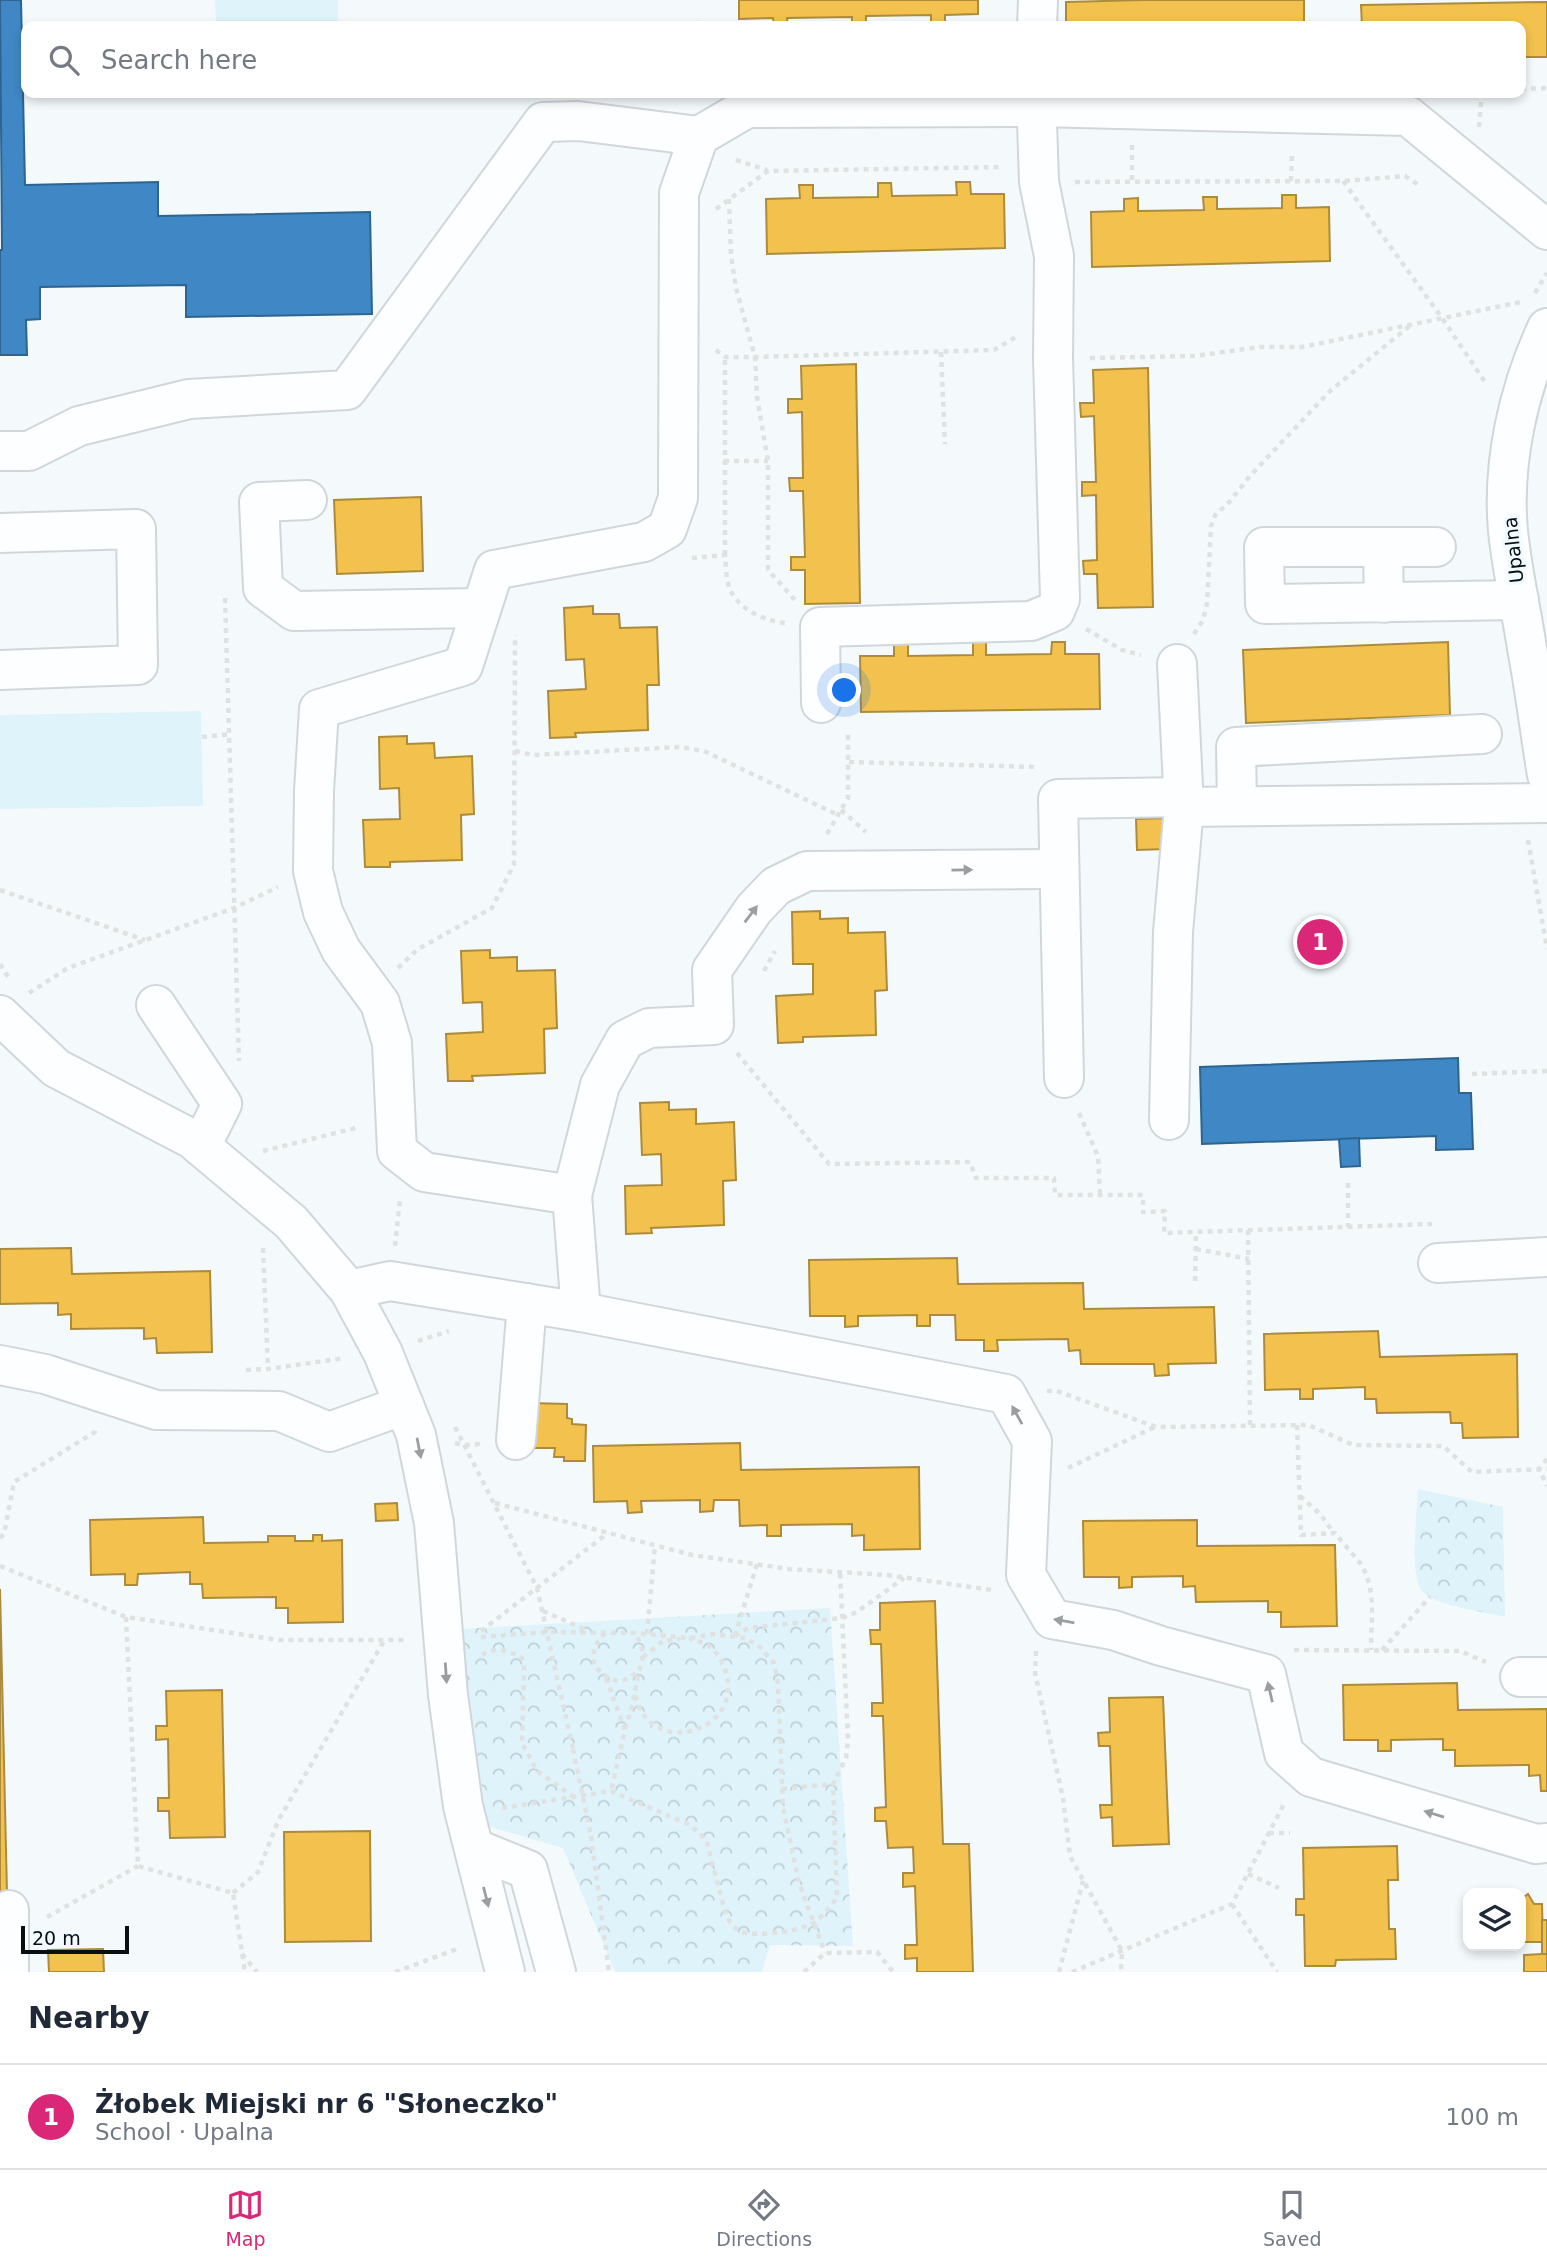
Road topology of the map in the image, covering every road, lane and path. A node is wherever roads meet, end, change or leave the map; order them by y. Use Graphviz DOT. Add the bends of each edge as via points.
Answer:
graph roads {
  1 [pos="1038,0"];
  2 [pos="1037,21"];
  3 [pos="1547,88"];
  4 [pos="1526,89"];
  5 [pos="1482,98"];
  6 [pos="1036,100"];
  7 [pos="1479,130"];
  8 [pos="699,136"];
  9 [pos="1420,186"];
  10 [pos="729,199"];
  11 [pos="1547,230"];
  12 [pos="1539,314"];
  13 [pos="679,316"];
  14 [pos="1442,318"];
  15 [pos="1412,324"];
  16 [pos="1054,348"];
  17 [pos="941,352"];
  18 [pos="725,357"];
  19 [pos="755,357"];
  20 [pos="1493,395"];
  21 [pos="944,444"];
  22 [pos="0,451"];
  23 [pos="724,461"];
  24 [pos="768,461"];
  25 [pos="307,500"];
  26 [pos="0,533"];
  27 [pos="643,542"];
  28 [pos="1384,547"];
  29 [pos="1436,547"];
  30 [pos="725,555"];
  31 [pos="225,596"];
  32 [pos="1519,600"];
  33 [pos="1384,603"];
  34 [pos="481,608"];
  35 [pos="1055,611"];
  36 [pos="820,627"];
  37 [pos="515,632"];
  38 [pos="1177,664"];
  39 [pos="0,670"];
  40 [pos="821,703"];
  41 [pos="231,734"];
  42 [pos="1482,734"];
  43 [pos="202,737"];
  44 [pos="514,751"];
  45 [pos="1545,754"];
  46 [pos="849,762"];
  47 [pos="1044,767"];
  48 [pos="1184,802"];
  49 [pos="1547,803"];
  50 [pos="1237,806"];
  51 [pos="838,815"];
  52 [pos="1058,869"];
  53 [pos="313,871"];
  54 [pos="0,890"];
  55 [pos="234,908"];
  56 [pos="146,940"];
  57 [pos="372,992"];
  58 [pos="156,1005"];
  59 [pos="10,1007"];
  60 [pos="714,1025"];
  61 [pos="239,1068"];
  62 [pos="1547,1071"];
  63 [pos="1472,1074"];
  64 [pos="1064,1078"];
  65 [pos="395,1118"];
  66 [pos="1169,1120"];
  67 [pos="201,1146"];
  68 [pos="262,1151"];
  69 [pos="405,1158"];
  70 [pos="1348,1183"];
  71 [pos="572,1195"];
  72 [pos="1100,1195"];
  73 [pos="291,1222"];
  74 [pos="1348,1227"];
  75 [pos="1248,1230"];
  76 [pos="1196,1232"];
  77 [pos="1196,1249"];
  78 [pos="1547,1258"];
  79 [pos="1249,1259"];
  80 [pos="1438,1263"];
  81 [pos="1195,1281"];
  82 [pos="390,1282"];
  83 [pos="349,1290"];
  84 [pos="527,1303"];
  85 [pos="581,1312"];
  86 [pos="385,1357"];
  87 [pos="0,1365"];
  88 [pos="268,1369"];
  89 [pos="243,1370"];
  90 [pos="1006,1394"];
  91 [pos="94,1420"];
  92 [pos="410,1420"];
  93 [pos="452,1423"];
  94 [pos="1297,1425"];
  95 [pos="1250,1426"];
  96 [pos="1156,1427"];
  97 [pos="516,1440"];
  98 [pos="465,1445"];
  99 [pos="1547,1459"];
  100 [pos="1539,1469"];
  101 [pos="1547,1469"];
  102 [pos="1030,1485"];
  103 [pos="1547,1486"];
  104 [pos="1300,1496"];
  105 [pos="494,1503"];
  106 [pos="608,1533"];
  107 [pos="1335,1533"];
  108 [pos="0,1538"];
  109 [pos="655,1545"];
  110 [pos="757,1564"];
  111 [pos="0,1566"];
  112 [pos="840,1572"];
  113 [pos="905,1578"];
  114 [pos="537,1588"];
  115 [pos="1040,1597"];
  116 [pos="1430,1597"];
  117 [pos="543,1611"];
  118 [pos="127,1617"];
  119 [pos="842,1618"];
  120 [pos="547,1632"];
  121 [pos="593,1633"];
  122 [pos="605,1633"];
  123 [pos="635,1633"];
  124 [pos="647,1634"];
  125 [pos="735,1637"];
  126 [pos="689,1638"];
  127 [pos="385,1640"];
  128 [pos="444,1640"];
  129 [pos="1292,1650"];
  130 [pos="1371,1650"];
  131 [pos="1382,1650"];
  132 [pos="643,1657"];
  133 [pos="477,1658"];
  134 [pos="640,1668"];
  135 [pos="1534,1677"];
  136 [pos="606,1678"];
  137 [pos="635,1696"];
  138 [pos="625,1730"];
  139 [pos="1302,1769"];
  140 [pos="833,1784"];
  141 [pos="782,1789"];
  142 [pos="611,1791"];
  143 [pos="574,1797"];
  144 [pos="496,1803"];
  145 [pos="1269,1833"];
  146 [pos="1290,1833"];
  147 [pos="1547,1843"];
  148 [pos="474,1847"];
  149 [pos="138,1866"];
  150 [pos="1248,1874"];
  151 [pos="1083,1880"];
  152 [pos="1279,1888"];
  153 [pos="233,1893"];
  154 [pos="1232,1904"];
  155 [pos="9,1910"];
  156 [pos="47,1917"];
  157 [pos="814,1923"];
  158 [pos="1122,1951"];
  159 [pos="242,1953"];
  160 [pos="825,1953"];
  161 [pos="501,1955"];
  162 [pos="9,1972"];
  163 [pos="245,1972"];
  164 [pos="257,1972"];
  165 [pos="395,1972"];
  166 [pos="556,1972"];
  167 [pos="609,1972"];
  168 [pos="804,1972"];
  169 [pos="893,1972"];
  170 [pos="1059,1972"];
  171 [pos="1072,1972"];
  172 [pos="1121,1972"];
  173 [pos="1277,1972"];
  1 -- 2 [label="street"];
  3 -- 4 [label="path"];
  5 -- 7 [label="path"];
  6 -- 8 [label="street" via="747,108"];
  6 -- 11 [label="street" via="1408,116"];
  6 -- 16 [label="street" via="1038,182 1054,256"];
  8 -- 13 [label="street" via="679,193"];
  8 -- 22 [label="street" via="578,121 543,122 347,390 189,399 79,426 29,451"];
  9 -- 14 [label="path" via="1405,176 1343,181"];
  10 -- 19 [label="path" via="736,288"];
  12 -- 14 [label="path"];
  12 -- 32 [label="street, Upalna" via="1510,458 1508,529"];
  13 -- 18 [label="path"];
  13 -- 27 [label="street" via="678,498 667,529"];
  14 -- 15 [label="path"];
  14 -- 20 [label="path"];
  15 -- 16 [label="path" via="1302,347 1260,346 1194,356"];
  15 -- 38 [label="path" via="1329,391 1216,513 1203,620"];
  16 -- 17 [label="path" via="1017,337 994,350"];
  16 -- 35 [label="street" via="1060,598"];
  17 -- 19 [label="path"];
  17 -- 21 [label="path"];
  18 -- 19 [label="path"];
  18 -- 23 [label="path"];
  19 -- 24 [label="path"];
  23 -- 24 [label="path"];
  23 -- 30 [label="path"];
  24 -- 36 [label="path" via="768,570"];
  25 -- 34 [label="street" via="259,502 262,588 294,611"];
  26 -- 39 [label="street" via="136,529 138,665"];
  27 -- 30 [label="path" via="660,561"];
  27 -- 34 [label="street" via="494,570"];
  28 -- 29 [label="street"];
  28 -- 33 [label="street"];
  28 -- 33 [label="street" via="1264,547 1265,604"];
  30 -- 36 [label="path" via="729,587 743,607 767,621"];
  31 -- 41 [label="path"];
  32 -- 33 [label="street"];
  32 -- 45 [label="street, Upalna"];
  34 -- 53 [label="street" via="463,666 320,709"];
  35 -- 36 [label="street" via="1031,621"];
  35 -- 38 [label="path" via="1122,650"];
  36 -- 40 [label="street"];
  37 -- 44 [label="path"];
  38 -- 48 [label="street"];
  41 -- 43 [label="path"];
  41 -- 55 [label="path"];
  42 -- 50 [label="street" via="1236,747"];
  44 -- 51 [label="path" via="533,755 680,747 705,751"];
  44 -- 57 [label="path" via="514,864 492,908 418,949"];
  46 -- 47 [label="path"];
  48 -- 50 [label="street"];
  48 -- 52 [label="street" via="1058,799"];
  48 -- 66 [label="street" via="1173,932"];
  49 -- 50 [label="street"];
  60 -- 52 [label="street, one-way" via="712,970 754,909 776,886 807,872"];
  52 -- 64 [label="street"];
  53 -- 55 [label="path"];
  53 -- 57 [label="street" via="323,912 341,950"];
  54 -- 56 [label="path"];
  55 -- 56 [label="path"];
  55 -- 61 [label="path"];
  56 -- 59 [label="path" via="68,968"];
  57 -- 65 [label="street" via="392,1043"];
  58 -- 67 [label="street" via="222,1104"];
  59 -- 67 [label="street" via="56,1068"];
  60 -- 71 [label="street" via="649,1028 625,1040 600,1085"];
  60 -- 72 [label="path" via="829,1164 970,1162 976,1178 1054,1178 1055,1195"];
  62 -- 63 [label="path"];
  64 -- 72 [label="path" via="1098,1156"];
  65 -- 68 [label="path"];
  65 -- 69 [label="street" via="397,1151"];
  67 -- 73 [label="street"];
  69 -- 71 [label="street" via="424,1172"];
  69 -- 82 [label="path"];
  70 -- 74 [label="path"];
  71 -- 85 [label="street"];
  72 -- 76 [label="path" via="1143,1195 1143,1212 1165,1211 1164,1233"];
  73 -- 83 [label="street"];
  73 -- 88 [label="path" via="271,1244 262,1244"];
  74 -- 75 [label="path"];
  74 -- 80 [label="path" via="1436,1224"];
  75 -- 76 [label="path"];
  75 -- 79 [label="path"];
  76 -- 77 [label="path"];
  77 -- 79 [label="path"];
  77 -- 81 [label="path"];
  78 -- 80 [label="street"];
  79 -- 95 [label="path"];
  82 -- 83 [label="street"];
  82 -- 84 [label="street"];
  83 -- 86 [label="street"];
  84 -- 85 [label="street"];
  84 -- 97 [label="street"];
  85 -- 90 [label="street"];
  86 -- 88 [label="path"];
  86 -- 92 [label="street"];
  87 -- 92 [label="street" via="45,1374 156,1410 279,1411 329,1432"];
  88 -- 89 [label="path"];
  90 -- 96 [label="path" via="1057,1391"];
  102 -- 90 [label="street, one-way" via="1032,1441"];
  91 -- 108 [label="path" via="96,1432 15,1482"];
  92 -- 98 [label="path"];
  92 -- 128 [label="street, one-way" via="434,1523"];
  93 -- 98 [label="path"];
  94 -- 95 [label="path"];
  94 -- 100 [label="path" via="1309,1425 1353,1445 1443,1446 1472,1472"];
  94 -- 104 [label="path"];
  95 -- 96 [label="path"];
  96 -- 102 [label="path"];
  97 -- 98 [label="path"];
  98 -- 105 [label="path"];
  99 -- 100 [label="path"];
  100 -- 101 [label="path"];
  100 -- 103 [label="path"];
  102 -- 115 [label="street" via="1026,1575"];
  104 -- 107 [label="path"];
  104 -- 107 [label="path" via="1301,1535"];
  105 -- 106 [label="path"];
  105 -- 114 [label="path"];
  106 -- 109 [label="path"];
  106 -- 114 [label="path"];
  107 -- 130 [label="path" via="1367,1577"];
  109 -- 110 [label="path"];
  109 -- 124 [label="path"];
  110 -- 112 [label="path"];
  110 -- 125 [label="path"];
  111 -- 118 [label="path"];
  112 -- 113 [label="path"];
  112 -- 119 [label="path"];
  113 -- 115 [label="path"];
  113 -- 119 [label="path"];
  114 -- 117 [label="path"];
  114 -- 120 [label="path" via="471,1638"];
  139 -- 115 [label="street, one-way" via="1284,1753 1266,1674 1114,1630 1052,1619"];
  115 -- 151 [label="path" via="1035,1673 1063,1798 1070,1856"];
  116 -- 131 [label="path"];
  117 -- 120 [label="path"];
  117 -- 121 [label="path"];
  118 -- 127 [label="path" via="279,1640"];
  118 -- 149 [label="path"];
  119 -- 125 [label="path" via="748,1628"];
  119 -- 140 [label="path" via="848,1739 846,1758"];
  120 -- 121 [label="path"];
  120 -- 167 [label="path, bridge" via="591,1836"];
  121 -- 122 [label="path"];
  122 -- 123 [label="path"];
  122 -- 136 [label="path" via="594,1647 594,1665"];
  123 -- 124 [label="path"];
  123 -- 132 [label="path"];
  124 -- 126 [label="path"];
  125 -- 126 [label="path"];
  125 -- 141 [label="path" via="760,1647 774,1663"];
  126 -- 132 [label="path" via="663,1641"];
  126 -- 137 [label="path" via="708,1646 723,1661 729,1681 726,1702 715,1720 676,1733 656,1726 641,1711"];
  127 -- 128 [label="path"];
  127 -- 153 [label="path" via="279,1819 258,1872"];
  128 -- 148 [label="street, one-way" via="463,1806"];
  129 -- 130 [label="path"];
  130 -- 131 [label="path"];
  131 -- 135 [label="path" via="1461,1651"];
  132 -- 134 [label="path"];
  133 -- 143 [label="path" via="490,1650 510,1651 522,1658 522,1743 537,1771"];
  134 -- 136 [label="path" via="625,1680"];
  134 -- 137 [label="path"];
  136 -- 138 [label="path"];
  137 -- 138 [label="path"];
  138 -- 142 [label="path"];
  139 -- 145 [label="path"];
  147 -- 139 [label="street, one-way" via="1536,1844 1311,1777"];
  140 -- 141 [label="path"];
  140 -- 157 [label="path" via="837,1898"];
  141 -- 157 [label="path" via="799,1883"];
  142 -- 143 [label="path"];
  142 -- 157 [label="path" via="700,1833 707,1843 726,1915 740,1932 798,1930"];
  143 -- 144 [label="path" via="501,1809"];
  145 -- 146 [label="path"];
  145 -- 150 [label="path"];
  148 -- 161 [label="street, one-way"];
  148 -- 166 [label="street" via="527,1870"];
  149 -- 153 [label="path"];
  149 -- 156 [label="path"];
  150 -- 152 [label="path"];
  150 -- 154 [label="path"];
  151 -- 158 [label="path"];
  151 -- 170 [label="path"];
  153 -- 159 [label="path"];
  154 -- 158 [label="path"];
  154 -- 173 [label="path"];
  155 -- 162 [label="street"];
  157 -- 160 [label="path"];
  158 -- 171 [label="path"];
  158 -- 172 [label="path"];
  159 -- 163 [label="path"];
  159 -- 164 [label="path"];
  160 -- 168 [label="path"];
  160 -- 169 [label="path" via="877,1952"];
  161 -- 165 [label="path" via="474,1943"];
}
